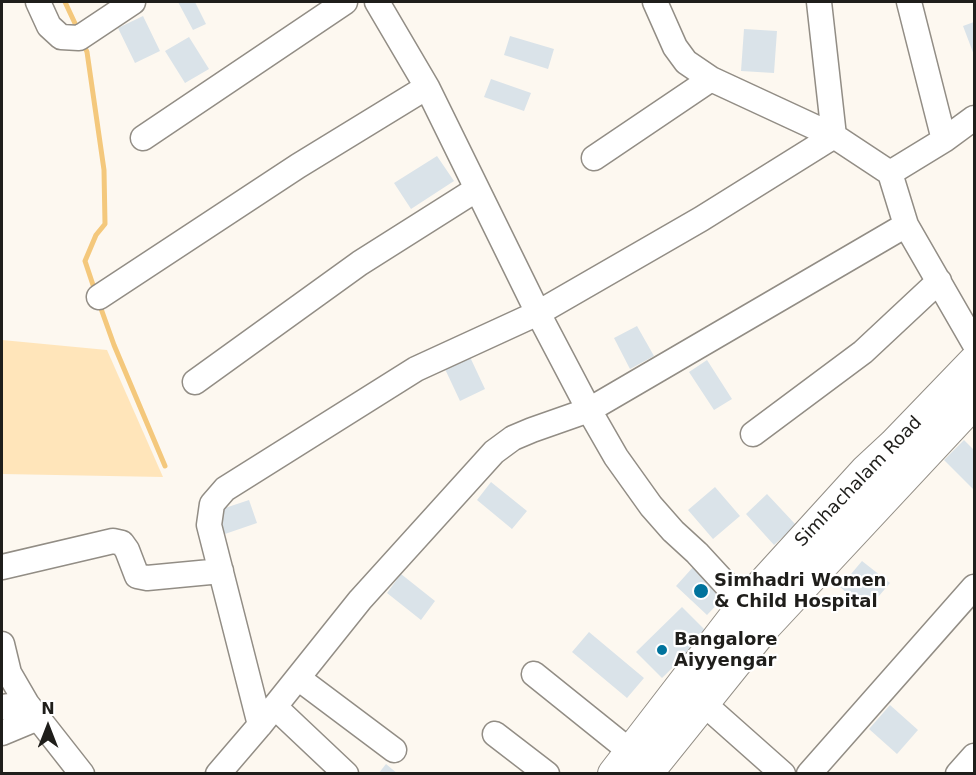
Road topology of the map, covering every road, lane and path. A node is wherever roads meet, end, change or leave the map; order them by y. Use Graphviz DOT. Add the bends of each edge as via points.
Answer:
graph roads {
  1 [pos="38,2"];
  2 [pos="133,2"];
  3 [pos="345,2"];
  4 [pos="377,2"];
  5 [pos="655,2"];
  6 [pos="819,2"];
  7 [pos="909,2"];
  8 [pos="711,79"];
  9 [pos="427,87"];
  10 [pos="975,118"];
  11 [pos="834,136"];
  12 [pos="143,138"];
  13 [pos="944,140"];
  14 [pos="594,158"];
  15 [pos="890,173"];
  16 [pos="477,189"];
  17 [pos="906,225"];
  18 [pos="939,281"];
  19 [pos="99,297"];
  20 [pos="538,313"];
  21 [pos="975,343"];
  22 [pos="975,362"];
  23 [pos="195,382"];
  24 [pos="975,402"];
  25 [pos="590,410"];
  26 [pos="753,434"];
  27 [pos="2,567"];
  28 [pos="221,571"];
  29 [pos="975,587"];
  30 [pos="755,616"];
  31 [pos="2,644"];
  32 [pos="534,674"];
  33 [pos="298,678"];
  34 [pos="703,703"];
  35 [pos="2,707"];
  36 [pos="33,711"];
  37 [pos="267,716"];
  38 [pos="2,733"];
  39 [pos="495,734"];
  40 [pos="394,750"];
  41 [pos="975,756"];
  42 [pos="630,766"];
  43 [pos="82,773"];
  44 [pos="218,774"];
  45 [pos="346,774"];
  46 [pos="547,774"];
  47 [pos="783,774"];
  48 [pos="809,774"];
  49 [pos="958,774"];
  1 -- 2 [label="street" via="50,26 61,37 84,34"];
  3 -- 12 [label="street"];
  4 -- 9 [label="street"];
  5 -- 8 [label="street" via="675,47 686,62"];
  6 -- 11 [label="street"];
  7 -- 13 [label="street"];
  8 -- 11 [label="street"];
  8 -- 14 [label="street"];
  9 -- 16 [label="street"];
  9 -- 19 [label="street" via="298,166"];
  10 -- 13 [label="street"];
  11 -- 15 [label="street"];
  11 -- 20 [label="street"];
  13 -- 15 [label="street"];
  15 -- 17 [label="street"];
  16 -- 20 [label="street"];
  16 -- 23 [label="street" via="360,263"];
  17 -- 18 [label="street"];
  17 -- 25 [label="street"];
  18 -- 21 [label="street"];
  18 -- 26 [label="street" via="863,352"];
  20 -- 25 [label="street"];
  20 -- 28 [label="street" via="416,369 225,489 212,504 209,525"];
  22 -- 30 [label="main road, Simhachalam Road" via="866,471"];
  24 -- 30 [label="main road"];
  25 -- 30 [label="street" via="616,457 651,506"];
  25 -- 33 [label="street" via="532,429 494,452 360,600"];
  27 -- 28 [label="street" via="113,541 128,550 137,576"];
  28 -- 37 [label="street"];
  29 -- 48 [label="street"];
  30 -- 34 [label="main road"];
  30 -- 42 [label="main road, Simhachalam Road"];
  31 -- 36 [label="street" via="9,673"];
  32 -- 42 [label="street"];
  33 -- 37 [label="street"];
  33 -- 40 [label="street"];
  34 -- 42 [label="main road"];
  34 -- 47 [label="street"];
  35 -- 36 [label="street"];
  36 -- 38 [label="street"];
  36 -- 43 [label="street"];
  37 -- 44 [label="street"];
  37 -- 45 [label="street"];
  39 -- 46 [label="street"];
  41 -- 49 [label="street"];
}
